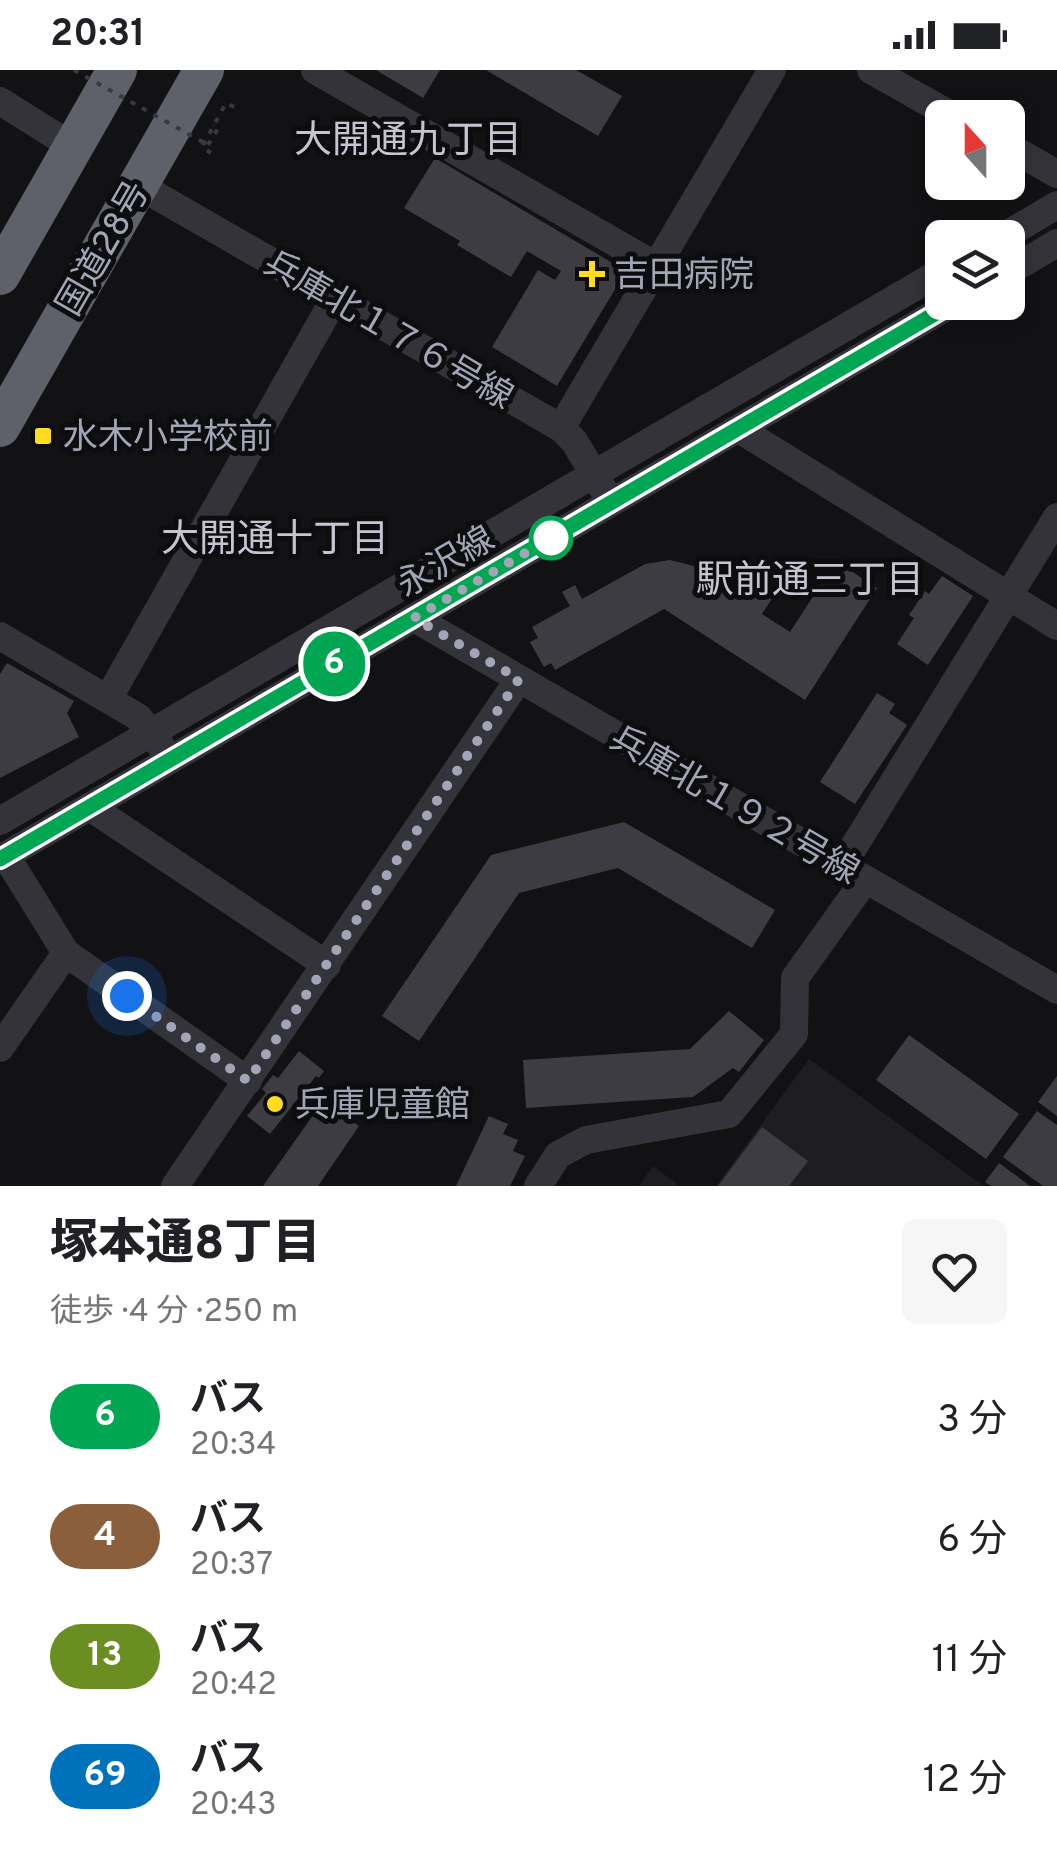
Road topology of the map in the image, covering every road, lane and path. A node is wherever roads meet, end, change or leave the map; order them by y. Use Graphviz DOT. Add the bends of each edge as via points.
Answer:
graph roads {
  1 [pos="74,70"];
  2 [pos="117,70"];
  3 [pos="204,70"];
  4 [pos="314,70"];
  5 [pos="772,70"];
  6 [pos="871,70"];
  7 [pos="925,100"];
  8 [pos="0,101"];
  9 [pos="236,108"];
  10 [pos="214,124"];
  11 [pos="73,148"];
  12 [pos="211,153"];
  13 [pos="1025,156"];
  14 [pos="1057,174"];
  15 [pos="138,185"];
  16 [pos="1057,205"];
  17 [pos="1025,224"];
  18 [pos="1057,243"];
  19 [pos="1025,262"];
  20 [pos="656,266"];
  21 [pos="0,275"];
  22 [pos="925,282"];
  23 [pos="336,298"];
  24 [pos="925,320"];
  25 [pos="0,427"];
  26 [pos="561,428"];
  27 [pos="738,429"];
  28 [pos="594,474"];
  29 [pos="611,503"];
  30 [pos="1057,517"];
  31 [pos="1008,596"];
  32 [pos="414,618"];
  33 [pos="1057,626"];
  34 [pos="0,636"];
  35 [pos="519,679"];
  36 [pos="108,699"];
  37 [pos="152,732"];
  38 [pos="169,760"];
  39 [pos="90,807"];
  40 [pos="0,821"];
  41 [pos="3,858"];
  42 [pos="854,873"];
  43 [pos="66,953"];
  44 [pos="327,965"];
  45 [pos="1057,990"];
  46 [pos="0,1048"];
  47 [pos="248,1081"];
  48 [pos="175,1186"];
  49 [pos="538,1186"];
  1 -- 10 [label="path, bridge" via="208,145 219,127"];
  2 -- 11 [label="highway"];
  3 -- 15 [label="highway, 国道28号"];
  4 -- 20 [label="street"];
  5 -- 20 [label="street"];
  6 -- 7 [label="street"];
  8 -- 11 [label="street"];
  9 -- 10 [label="path" via="226,103"];
  10 -- 12 [label="path" via="202,148"];
  11 -- 21 [label="highway"];
  13 -- 14 [label="street"];
  15 -- 23 [label="street, 兵庫北１７６号線"];
  15 -- 25 [label="highway, 国道28号"];
  16 -- 17 [label="street"];
  18 -- 19 [label="street"];
  20 -- 26 [label="street"];
  22 -- 28 [label="street, 永沢線"];
  23 -- 26 [label="street, 兵庫北１７６号線"];
  23 -- 36 [label="street"];
  24 -- 27 [label="street, 永沢線"];
  26 -- 28 [label="street, 兵庫北１７６号線"];
  27 -- 29 [label="street, 永沢線"];
  27 -- 31 [label="street"];
  28 -- 29 [label="street, 兵庫北１７６号線"];
  28 -- 37 [label="street, 永沢線"];
  29 -- 32 [label="street, 永沢線"];
  30 -- 31 [label="street"];
  31 -- 33 [label="street"];
  31 -- 42 [label="street"];
  32 -- 35 [label="street, 兵庫北１９２号線"];
  32 -- 38 [label="street, 永沢線"];
  34 -- 36 [label="street"];
  35 -- 42 [label="street, 兵庫北１９２号線"];
  35 -- 44 [label="street"];
  36 -- 37 [label="street"];
  37 -- 38 [label="street"];
  37 -- 40 [label="street, 永沢線"];
  38 -- 39 [label="street, 永沢線"];
  39 -- 41 [label="street, 永沢線"];
  39 -- 44 [label="street"];
  41 -- 43 [label="street"];
  42 -- 45 [label="street, 兵庫北１９２号線"];
  42 -- 49 [label="street" via="794,978 794,1034 729,1114 586,1140 558,1155"];
  43 -- 46 [label="street"];
  43 -- 47 [label="street"];
  44 -- 47 [label="street"];
  47 -- 48 [label="street"];
}
